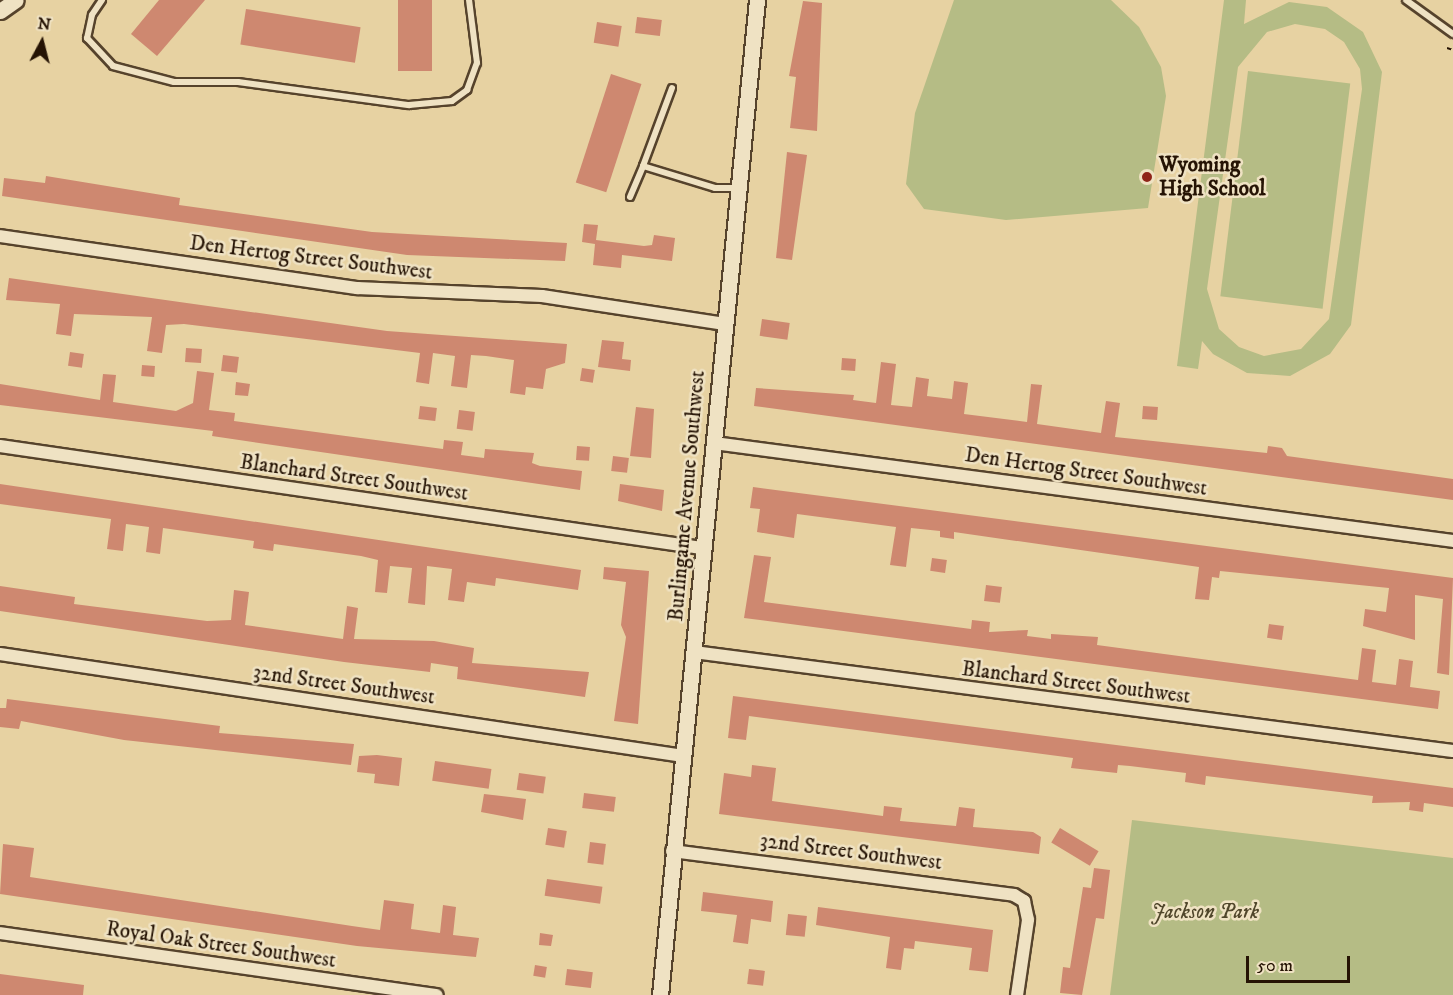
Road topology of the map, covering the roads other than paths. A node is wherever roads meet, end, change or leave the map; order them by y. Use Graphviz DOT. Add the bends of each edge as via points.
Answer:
graph roads {
  1 [pos="16,0"];
  2 [pos="102,0"];
  3 [pos="469,0"];
  4 [pos="757,0"];
  5 [pos="1406,0"];
  6 [pos="0,11"];
  7 [pos="1453,34"];
  8 [pos="672,88"];
  9 [pos="643,166"];
  10 [pos="738,189"];
  11 [pos="630,197"];
  12 [pos="0,236"];
  13 [pos="725,324"];
  14 [pos="714,442"];
  15 [pos="0,446"];
  16 [pos="1453,541"];
  17 [pos="702,548"];
  18 [pos="694,652"];
  19 [pos="0,654"];
  20 [pos="1453,751"];
  21 [pos="683,756"];
  22 [pos="672,851"];
  23 [pos="0,933"];
  24 [pos="437,995"];
  25 [pos="660,995"];
  26 [pos="1017,995"];
  1 -- 6 [label="street"];
  2 -- 3 [label="lane" via="92,15 87,38 113,66 174,82 238,82 410,105 452,101 467,90 477,63"];
  4 -- 10 [label="street, Burlingame Avenue Southwest"];
  5 -- 7 [label="lane"];
  8 -- 9 [label="lane"];
  9 -- 10 [label="lane" via="716,188"];
  9 -- 11 [label="lane"];
  10 -- 13 [label="street, Burlingame Avenue Southwest"];
  12 -- 13 [label="street, Den Hertog Street Southwest" via="357,288 542,296"];
  13 -- 14 [label="street, Burlingame Avenue Southwest"];
  14 -- 16 [label="street, Den Hertog Street Southwest"];
  14 -- 17 [label="street, Burlingame Avenue Southwest"];
  15 -- 17 [label="street, Blanchard Street Southwest"];
  17 -- 18 [label="street, Burlingame Avenue Southwest"];
  18 -- 20 [label="street, Blanchard Street Southwest"];
  18 -- 21 [label="street, Burlingame Avenue Southwest"];
  19 -- 21 [label="street, 32nd Street Southwest"];
  21 -- 22 [label="street, Burlingame Avenue Southwest"];
  22 -- 25 [label="street, Burlingame Avenue Southwest"];
  22 -- 26 [label="street, 32nd Street Southwest" via="999,890 1024,901 1028,920"];
  23 -- 24 [label="street, Royal Oak Street Southwest"];
}
